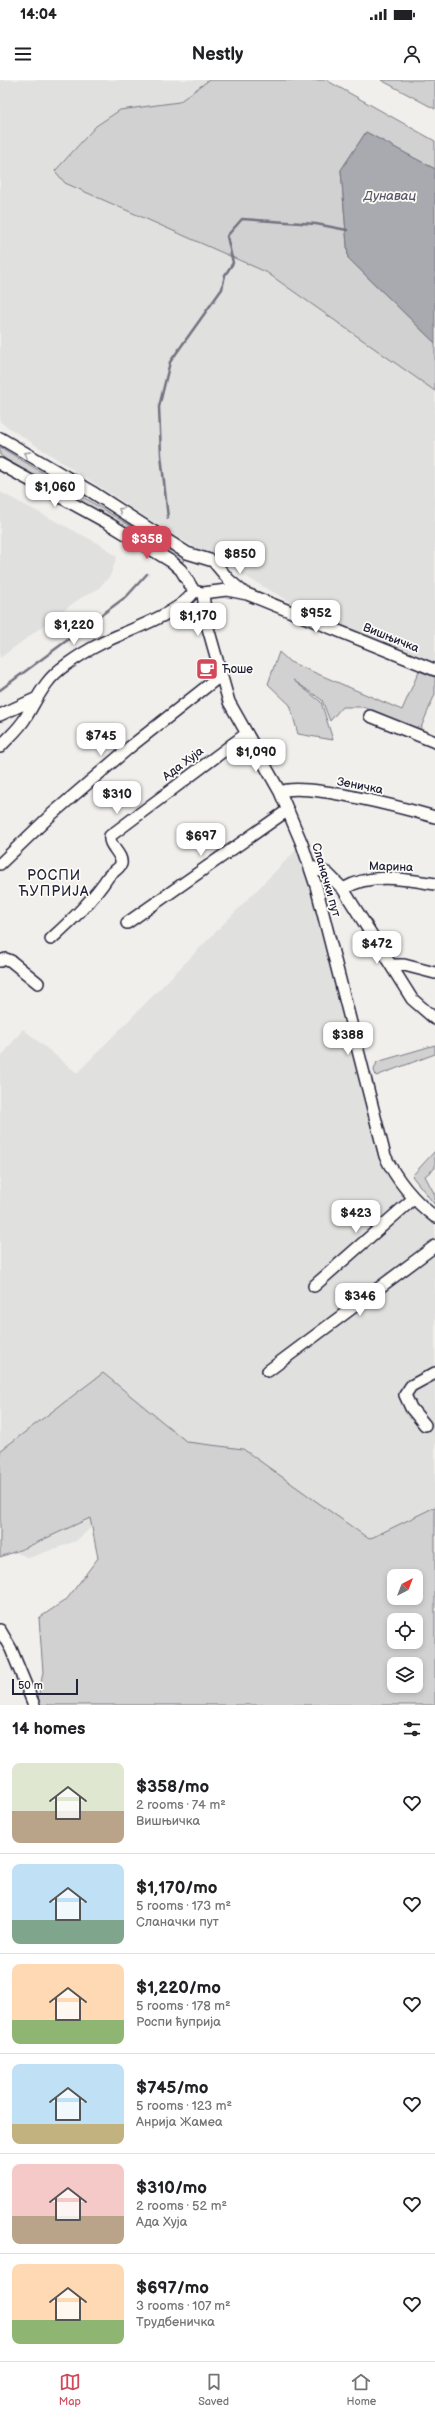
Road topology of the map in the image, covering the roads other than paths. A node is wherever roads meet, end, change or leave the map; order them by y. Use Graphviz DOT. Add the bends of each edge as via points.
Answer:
graph roads {
  1 [pos="0,438"];
  2 [pos="0,464"];
  3 [pos="203,558"];
  4 [pos="219,569"];
  5 [pos="186,578"];
  6 [pos="203,592"];
  7 [pos="247,594"];
  8 [pos="435,670"];
  9 [pos="220,676"];
  10 [pos="35,699"];
  11 [pos="0,715"];
  12 [pos="370,716"];
  13 [pos="246,734"];
  14 [pos="435,742"];
  15 [pos="0,747"];
  16 [pos="280,792"];
  17 [pos="288,810"];
  18 [pos="435,817"];
  19 [pos="0,864"];
  20 [pos="309,866"];
  21 [pos="435,884"];
  22 [pos="343,889"];
  23 [pos="127,923"];
  24 [pos="51,939"];
  25 [pos="0,961"];
  26 [pos="391,965"];
  27 [pos="435,972"];
  28 [pos="38,983"];
  29 [pos="435,1019"];
  30 [pos="414,1199"];
  31 [pos="435,1217"];
  32 [pos="435,1246"];
  33 [pos="314,1286"];
  34 [pos="268,1372"];
  35 [pos="435,1372"];
  36 [pos="425,1425"];
  37 [pos="0,1630"];
  38 [pos="34,1705"];
  3 -- 1 [label="street, Вишњичка, one-way" via="187,553"];
  2 -- 5 [label="street" via="150,548 177,566"];
  3 -- 4 [label="street, Вишњичка" via="213,561"];
  3 -- 5 [label="street" via="190,564"];
  4 -- 6 [label="street" via="219,583"];
  4 -- 7 [label="street, Вишњичка"];
  5 -- 6 [label="street"];
  6 -- 7 [label="street, Вишњичка" via="227,590"];
  6 -- 9 [label="street, Сланачки пут" via="203,610"];
  6 -- 10 [label="street" via="65,665 51,676"];
  7 -- 8 [label="street, Вишњичка"];
  9 -- 13 [label="street, Сланачки пут" via="234,714"];
  9 -- 19 [label="street" via="130,746 52,814"];
  10 -- 11 [label="street"];
  10 -- 15 [label="street" via="20,726"];
  12 -- 14 [label="street"];
  13 -- 16 [label="street, Сланачки пут"];
  13 -- 24 [label="street, Ада Хуја" via="110,836 109,840 121,860 120,865 99,891"];
  16 -- 17 [label="street, Сланачки пут"];
  16 -- 18 [label="street, Зеничка" via="295,789 344,795"];
  17 -- 20 [label="street, Сланачки пут"];
  17 -- 23 [label="street"];
  20 -- 22 [label="street" via="327,872"];
  20 -- 30 [label="street, Сланачки пут" via="385,1156 398,1181"];
  21 -- 22 [label="street, Марина" via="375,878 355,882"];
  22 -- 26 [label="street"];
  25 -- 28 [label="street" via="11,961"];
  26 -- 27 [label="street" via="404,965"];
  26 -- 29 [label="street" via="412,999"];
  30 -- 31 [label="street, Сланачки пут"];
  30 -- 33 [label="street"];
  32 -- 34 [label="street"];
  35 -- 36 [label="street" via="411,1386 405,1395 411,1408"];
  37 -- 38 [label="street" via="14,1656"];
}
